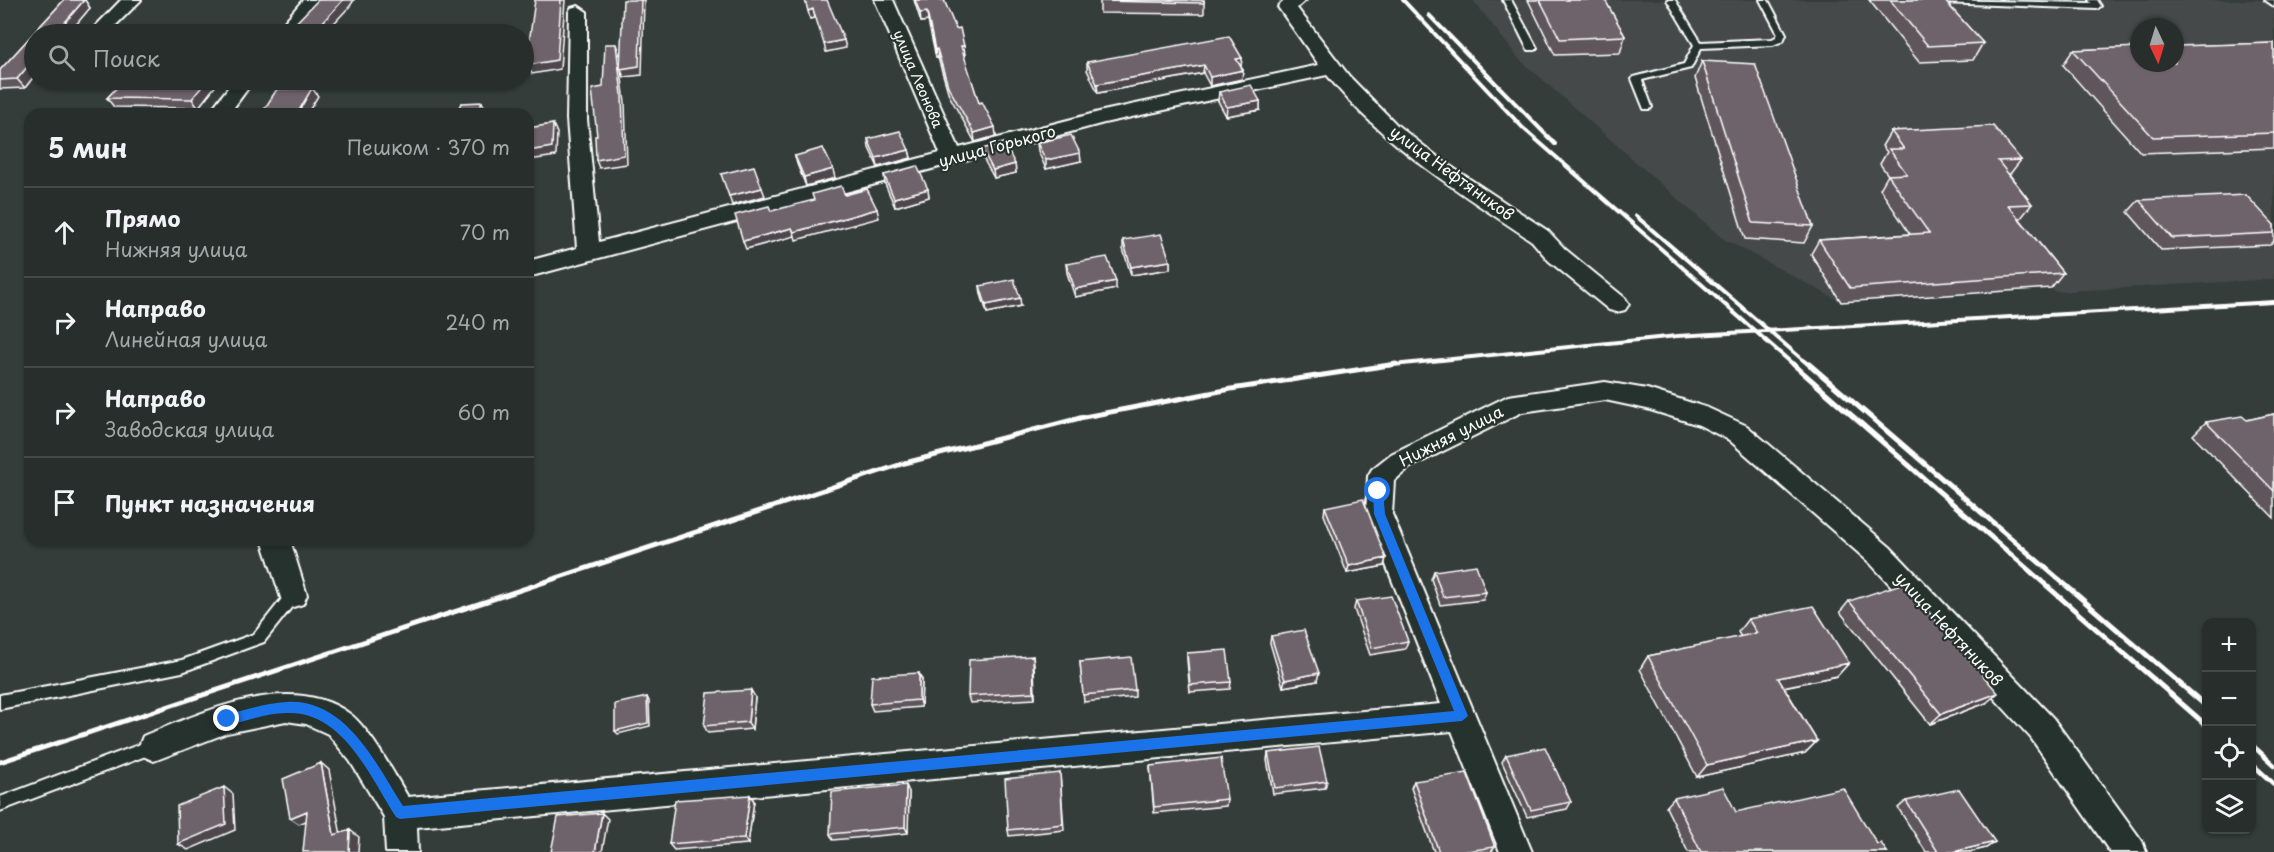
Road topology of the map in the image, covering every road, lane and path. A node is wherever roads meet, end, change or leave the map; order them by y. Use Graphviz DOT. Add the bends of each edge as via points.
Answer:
graph roads {
  1 [pos="132,0"];
  2 [pos="313,0"];
  3 [pos="884,0"];
  4 [pos="1297,0"];
  5 [pos="1507,0"];
  6 [pos="1671,0"];
  7 [pos="1941,0"];
  8 [pos="2093,0"];
  9 [pos="2269,0"];
  10 [pos="1764,1"];
  11 [pos="2274,3"];
  12 [pos="578,12"];
  13 [pos="108,24"];
  14 [pos="292,24"];
  15 [pos="1698,45"];
  16 [pos="1532,48"];
  17 [pos="1330,69"];
  18 [pos="236,90"];
  19 [pos="1647,107"];
  20 [pos="223,108"];
  21 [pos="953,158"];
  22 [pos="589,252"];
  23 [pos="534,266"];
  24 [pos="1617,304"];
  25 [pos="1738,433"];
  26 [pos="278,546"];
  27 [pos="293,595"];
  28 [pos="0,702"];
  29 [pos="1462,716"];
  30 [pos="154,746"];
  31 [pos="0,804"];
  32 [pos="400,813"];
  33 [pos="402,852"];
  34 [pos="1516,852"];
  35 [pos="2130,852"];
  1 -- 13 [label="street"];
  2 -- 14 [label="street"];
  3 -- 21 [label="street, улица Леонова"];
  4 -- 17 [label="street, улица Нефтяников" via="1287,7"];
  5 -- 16 [label="lane"];
  6 -- 15 [label="lane"];
  7 -- 8 [label="lane" via="2097,6"];
  9 -- 11 [label="lane"];
  10 -- 15 [label="lane" via="1782,34 1779,39"];
  12 -- 22 [label="street" via="577,119"];
  15 -- 19 [label="lane" via="1688,66 1637,79"];
  17 -- 21 [label="street, улица Горького" via="1103,117"];
  17 -- 24 [label="street, улица Нефтяников" via="1407,145 1540,236"];
  18 -- 20 [label="street"];
  21 -- 22 [label="street, улица Горького"];
  22 -- 23 [label="street, улица Горького"];
  25 -- 29 [label="street, Нижняя улица" via="1708,418 1605,391 1517,403 1400,461 1381,476 1379,514"];
  25 -- 35 [label="street, улица Нефтяников" via="1880,555 2034,719"];
  26 -- 27 [label="street"];
  27 -- 28 [label="lane" via="259,638 182,666"];
  29 -- 32 [label="street"];
  29 -- 34 [label="street, Нижняя улица"];
  30 -- 31 [label="lane"];
  30 -- 32 [label="street" via="227,719 286,707 309,710 339,724"];
  32 -- 33 [label="street"];
}
